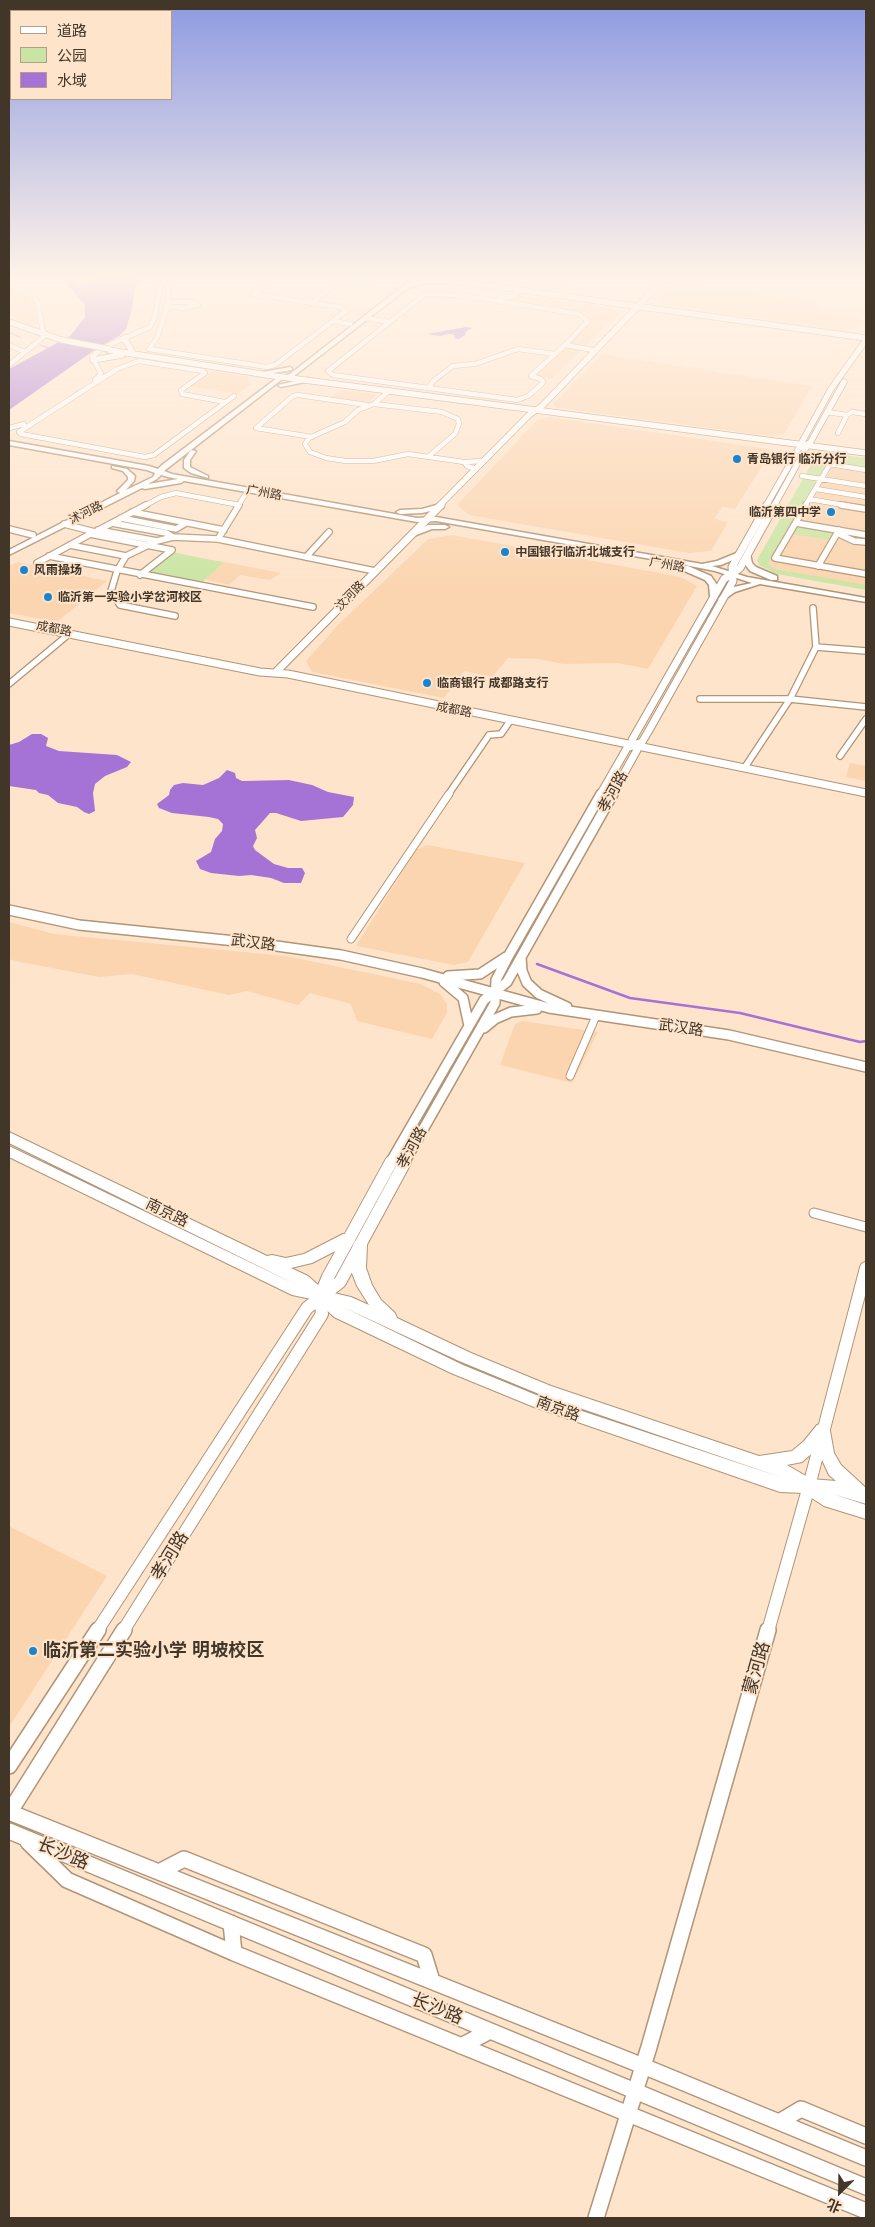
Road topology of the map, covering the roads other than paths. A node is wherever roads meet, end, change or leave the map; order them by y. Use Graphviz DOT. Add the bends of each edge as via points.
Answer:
graph roads {
  1 [pos="92,382"];
  2 [pos="96,382"];
  3 [pos="192,382"];
  4 [pos="271,382"];
  5 [pos="281,382"];
  6 [pos="295,382"];
  7 [pos="322,382"];
  8 [pos="324,382"];
  9 [pos="388,382"];
  10 [pos="434,382"];
  11 [pos="543,382"];
  12 [pos="561,382"];
  13 [pos="565,382"];
  14 [pos="836,382"];
  15 [pos="845,382"];
  16 [pos="274,385"];
  17 [pos="423,387"];
  18 [pos="429,388"];
  19 [pos="388,391"];
  20 [pos="416,393"];
  21 [pos="234,396"];
  22 [pos="226,402"];
  23 [pos="372,404"];
  24 [pos="536,410"];
  25 [pos="827,412"];
  26 [pos="866,414"];
  27 [pos="847,415"];
  28 [pos="9,428"];
  29 [pos="838,433"];
  30 [pos="806,435"];
  31 [pos="814,435"];
  32 [pos="312,437"];
  33 [pos="10,438"];
  34 [pos="773,441"];
  35 [pos="61,442"];
  36 [pos="804,445"];
  37 [pos="9,447"];
  38 [pos="831,449"];
  39 [pos="36,450"];
  40 [pos="50,450"];
  41 [pos="189,451"];
  42 [pos="9,452"];
  43 [pos="866,453"];
  44 [pos="795,454"];
  45 [pos="803,455"];
  46 [pos="429,456"];
  47 [pos="484,461"];
  48 [pos="118,462"];
  49 [pos="464,462"];
  50 [pos="110,465"];
  51 [pos="476,468"];
  52 [pos="866,470"];
  53 [pos="161,472"];
  54 [pos="802,476"];
  55 [pos="822,479"];
  56 [pos="209,480"];
  57 [pos="866,486"];
  58 [pos="816,489"];
  59 [pos="248,490"];
  60 [pos="122,492"];
  61 [pos="866,497"];
  62 [pos="810,500"];
  63 [pos="239,505"];
  64 [pos="441,506"];
  65 [pos="866,509"];
  66 [pos="132,512"];
  67 [pos="397,514"];
  68 [pos="120,518"];
  69 [pos="426,520"];
  70 [pos="796,522"];
  71 [pos="112,523"];
  72 [pos="186,523"];
  73 [pos="64,524"];
  74 [pos="465,527"];
  75 [pos="140,528"];
  76 [pos="9,529"];
  77 [pos="224,530"];
  78 [pos="94,532"];
  79 [pos="328,532"];
  80 [pos="838,532"];
  81 [pos="33,535"];
  82 [pos="411,535"];
  83 [pos="866,535"];
  84 [pos="131,536"];
  85 [pos="173,537"];
  86 [pos="218,539"];
  87 [pos="157,541"];
  88 [pos="866,542"];
  89 [pos="70,545"];
  90 [pos="148,545"];
  91 [pos="9,548"];
  92 [pos="9,553"];
  93 [pos="743,555"];
  94 [pos="49,556"];
  95 [pos="126,556"];
  96 [pos="306,557"];
  97 [pos="37,563"];
  98 [pos="683,565"];
  99 [pos="818,566"];
  100 [pos="118,570"];
  101 [pos="374,571"];
  102 [pos="732,574"];
  103 [pos="866,574"];
  104 [pos="140,575"];
  105 [pos="780,582"];
  106 [pos="866,595"];
  107 [pos="718,598"];
  108 [pos="866,600"];
  109 [pos="313,607"];
  110 [pos="813,608"];
  111 [pos="175,616"];
  112 [pos="9,621"];
  113 [pos="68,634"];
  114 [pos="816,646"];
  115 [pos="866,651"];
  116 [pos="275,673"];
  117 [pos="9,684"];
  118 [pos="700,699"];
  119 [pos="790,699"];
  120 [pos="866,707"];
  121 [pos="866,719"];
  122 [pos="510,721"];
  123 [pos="638,730"];
  124 [pos="648,732"];
  125 [pos="601,738"];
  126 [pos="635,745"];
  127 [pos="668,752"];
  128 [pos="840,756"];
  129 [pos="621,759"];
  130 [pos="630,762"];
  131 [pos="745,767"];
  132 [pos="866,791"];
  133 [pos="9,910"];
  134 [pos="351,939"];
  135 [pos="509,955"];
  136 [pos="521,957"];
  137 [pos="436,977"];
  138 [pos="494,992"];
  139 [pos="567,1006"];
  140 [pos="549,1008"];
  141 [pos="596,1016"];
  142 [pos="469,1026"];
  143 [pos="479,1032"];
  144 [pos="866,1062"];
  145 [pos="866,1067"];
  146 [pos="570,1076"];
  147 [pos="9,1137"];
  148 [pos="9,1150"];
  149 [pos="814,1213"];
  150 [pos="866,1227"];
  151 [pos="354,1242"];
  152 [pos="255,1256"];
  153 [pos="866,1268"];
  154 [pos="320,1296"];
  155 [pos="402,1327"];
  156 [pos="823,1430"];
  157 [pos="755,1461"];
  158 [pos="809,1486"];
  159 [pos="866,1496"];
  160 [pos="866,1512"];
  161 [pos="9,1766"];
  162 [pos="9,1813"];
  163 [pos="9,1831"];
  164 [pos="24,1838"];
  165 [pos="159,1872"];
  166 [pos="230,1923"];
  167 [pos="234,1953"];
  168 [pos="432,1981"];
  169 [pos="490,2031"];
  170 [pos="462,2046"];
  171 [pos="643,2066"];
  172 [pos="635,2090"];
  173 [pos="628,2113"];
  174 [pos="780,2122"];
  175 [pos="866,2136"];
  176 [pos="866,2158"];
  177 [pos="866,2187"];
  178 [pos="866,2211"];
  179 [pos="596,2218"];
  1 -- 28 [label="street" via="29,423"];
  2 -- 35 [label="street" via="19,432"];
  3 -- 22 [label="street" via="181,390 182,394"];
  4 -- 16 [label="main road"];
  5 -- 16 [label="main road, 沭河路"];
  6 -- 16 [label="main road"];
  7 -- 19 [label="main road"];
  8 -- 20 [label="main road"];
  9 -- 17 [label="street"];
  10 -- 18 [label="street"];
  11 -- 18 [label="street" via="524,399"];
  12 -- 24 [label="main road, 汶河路"];
  13 -- 24 [label="main road, 汶河路"];
  14 -- 30 [label="main road, 孝河路"];
  15 -- 25 [label="main road, 孝河路"];
  16 -- 41 [label="main road, 沭河路"];
  17 -- 18 [label="street"];
  17 -- 20 [label="street"];
  19 -- 23 [label="street"];
  19 -- 24 [label="main road"];
  20 -- 24 [label="main road"];
  21 -- 22 [label="street"];
  22 -- 35 [label="street" via="154,455 145,457"];
  23 -- 32 [label="street" via="358,410 345,422"];
  23 -- 32 [label="street" via="293,396 256,428"];
  23 -- 46 [label="street" via="442,412 458,418 455,434"];
  24 -- 34 [label="main road"];
  24 -- 47 [label="main road, 汶河路"];
  24 -- 64 [label="main road, 汶河路"];
  25 -- 27 [label="street"];
  25 -- 31 [label="main road, 孝河路"];
  26 -- 27 [label="street" via="852,412"];
  27 -- 29 [label="street"];
  30 -- 34 [label="main road"];
  30 -- 36 [label="main road, 孝河路" via="802,442"];
  31 -- 36 [label="main road, 孝河路" via="810,443"];
  31 -- 38 [label="main road"];
  32 -- 46 [label="street" via="305,444 310,452 326,458 373,461 408,454"];
  33 -- 39 [label="main road, 广州路"];
  34 -- 36 [label="main road"];
  34 -- 44 [label="main road"];
  35 -- 40 [label="street"];
  36 -- 38 [label="main road"];
  36 -- 44 [label="main road, 孝河路"];
  36 -- 45 [label="main road, 孝河路"];
  37 -- 39 [label="main road, 广州路"];
  38 -- 43 [label="main road"];
  38 -- 45 [label="main road"];
  39 -- 40 [label="main road, 广州路"];
  39 -- 42 [label="main road"];
  39 -- 50 [label="main road, 广州路"];
  40 -- 48 [label="main road, 广州路"];
  41 -- 48 [label="main road" via="154,463"];
  41 -- 53 [label="main road, 沭河路" via="172,467"];
  41 -- 56 [label="main road" via="187,468"];
  44 -- 93 [label="main road, 孝河路"];
  45 -- 93 [label="main road, 孝河路"];
  46 -- 49 [label="street"];
  47 -- 49 [label="street"];
  47 -- 51 [label="main road, 汶河路"];
  48 -- 53 [label="main road, 广州路"];
  49 -- 51 [label="street"];
  50 -- 53 [label="main road, 广州路"];
  50 -- 60 [label="main road" via="132,476 132,482"];
  51 -- 64 [label="main road, 汶河路"];
  52 -- 55 [label="street" via="830,464"];
  53 -- 56 [label="main road, 广州路"];
  53 -- 60 [label="main road, 沭河路" via="155,478"];
  54 -- 55 [label="street"];
  55 -- 57 [label="street"];
  55 -- 58 [label="street"];
  56 -- 59 [label="main road, 广州路"];
  56 -- 60 [label="main road" via="180,481"];
  56 -- 67 [label="main road, 广州路"];
  58 -- 61 [label="street"];
  58 -- 62 [label="street"];
  59 -- 63 [label="street"];
  59 -- 67 [label="main road, 广州路"];
  60 -- 73 [label="main road, 沭河路"];
  60 -- 81 [label="main road, 沭河路"];
  62 -- 65 [label="street"];
  62 -- 70 [label="street"];
  63 -- 66 [label="street" via="176,494"];
  63 -- 77 [label="street"];
  64 -- 67 [label="main road"];
  64 -- 69 [label="main road, 汶河路"];
  64 -- 74 [label="main road" via="441,511 449,519"];
  66 -- 68 [label="street"];
  66 -- 72 [label="street"];
  67 -- 69 [label="main road, 广州路"];
  67 -- 82 [label="main road" via="411,524"];
  68 -- 71 [label="street"];
  68 -- 72 [label="street" via="176,529"];
  69 -- 74 [label="main road, 广州路"];
  69 -- 82 [label="main road, 汶河路"];
  70 -- 80 [label="street"];
  70 -- 99 [label="street" via="775,558"];
  71 -- 75 [label="street"];
  71 -- 78 [label="street"];
  72 -- 77 [label="street"];
  73 -- 78 [label="street"];
  73 -- 92 [label="main road, 沭河路"];
  74 -- 82 [label="main road" via="431,527"];
  74 -- 98 [label="main road, 广州路"];
  75 -- 84 [label="street"];
  75 -- 85 [label="street"];
  76 -- 81 [label="street"];
  77 -- 86 [label="street"];
  78 -- 84 [label="street"];
  78 -- 89 [label="street"];
  78 -- 90 [label="street"];
  79 -- 96 [label="street"];
  80 -- 83 [label="street"];
  80 -- 88 [label="street" via="854,541"];
  80 -- 99 [label="street"];
  81 -- 91 [label="main road, 沭河路"];
  82 -- 101 [label="main road, 汶河路"];
  84 -- 87 [label="street"];
  85 -- 86 [label="street"];
  85 -- 87 [label="street"];
  86 -- 96 [label="street"];
  87 -- 90 [label="street"];
  89 -- 94 [label="street"];
  89 -- 95 [label="street"];
  90 -- 95 [label="street"];
  90 -- 104 [label="street" via="172,550"];
  93 -- 98 [label="main road" via="718,563"];
  93 -- 102 [label="main road, 孝河路" via="740,568"];
  93 -- 105 [label="main road" via="754,569"];
  94 -- 97 [label="street"];
  94 -- 100 [label="street"];
  95 -- 100 [label="street"];
  96 -- 101 [label="street"];
  98 -- 102 [label="main road, 广州路"];
  98 -- 107 [label="main road" via="708,578"];
  99 -- 103 [label="street"];
  100 -- 104 [label="street"];
  100 -- 111 [label="street" via="111,591 120,605"];
  101 -- 116 [label="main road, 汶河路"];
  102 -- 105 [label="main road, 广州路" via="744,579"];
  102 -- 107 [label="main road, 孝河路" via="733,581"];
  104 -- 109 [label="street"];
  105 -- 106 [label="main road, 广州路"];
  105 -- 107 [label="main road" via="745,585"];
  105 -- 108 [label="main road, 广州路"];
  107 -- 123 [label="main road, 孝河路"];
  107 -- 124 [label="main road, 孝河路"];
  110 -- 114 [label="street"];
  112 -- 113 [label="main road, 成都路"];
  112 -- 116 [label="main road, 成都路"];
  113 -- 116 [label="main road, 成都路"];
  113 -- 117 [label="street"];
  114 -- 115 [label="street"];
  114 -- 119 [label="street"];
  116 -- 122 [label="main road, 成都路"];
  116 -- 125 [label="main road, 成都路"];
  118 -- 119 [label="street"];
  119 -- 120 [label="street"];
  119 -- 131 [label="street"];
  121 -- 128 [label="street"];
  122 -- 125 [label="main road, 成都路"];
  122 -- 134 [label="street" via="501,734 489,735"];
  123 -- 125 [label="main road"];
  123 -- 126 [label="main road, 孝河路" via="632,740"];
  124 -- 126 [label="main road, 孝河路" via="642,742"];
  124 -- 127 [label="main road" via="654,743"];
  125 -- 126 [label="main road, 成都路"];
  125 -- 129 [label="main road" via="615,747"];
  126 -- 127 [label="main road, 成都路"];
  126 -- 129 [label="main road, 孝河路" via="627,748"];
  126 -- 130 [label="main road, 孝河路" via="637,750"];
  127 -- 130 [label="main road" via="648,754"];
  127 -- 131 [label="main road, 成都路"];
  127 -- 132 [label="main road, 成都路"];
  129 -- 135 [label="main road, 孝河路"];
  130 -- 136 [label="main road, 孝河路"];
  131 -- 132 [label="main road, 成都路"];
  133 -- 137 [label="main road, 武汉路" via="79,925 341,955"];
  135 -- 137 [label="main road" via="480,974"];
  135 -- 138 [label="main road, 孝河路" via="496,980"];
  136 -- 138 [label="main road, 孝河路" via="507,982"];
  136 -- 139 [label="main road" via="527,983 539,994"];
  137 -- 138 [label="main road, 武汉路"];
  137 -- 142 [label="main road" via="464,998"];
  138 -- 139 [label="main road, 武汉路"];
  138 -- 140 [label="main road, 武汉路"];
  138 -- 142 [label="main road, 孝河路" via="484,1000"];
  138 -- 143 [label="main road, 孝河路" via="495,1003"];
  139 -- 144 [label="main road, 武汉路" via="731,1030"];
  140 -- 141 [label="main road, 武汉路"];
  140 -- 143 [label="main road" via="511,1012 495,1019"];
  141 -- 145 [label="main road, 武汉路" via="729,1035"];
  141 -- 146 [label="street"];
  142 -- 151 [label="main road, 孝河路" via="410,1126"];
  143 -- 151 [label="main road, 孝河路"];
  147 -- 152 [label="highway, 南京路"];
  148 -- 154 [label="highway, 南京路" via="297,1291"];
  149 -- 150 [label="street"];
  151 -- 152 [label="highway" via="286,1263"];
  151 -- 154 [label="main road, 孝河路" via="340,1282"];
  151 -- 155 [label="highway" via="365,1286 376,1304"];
  152 -- 154 [label="highway, 南京路" via="303,1280"];
  153 -- 156 [label="main road, 蒙河路"];
  154 -- 155 [label="highway, 南京路" via="346,1301"];
  154 -- 158 [label="highway, 南京路" via="338,1313 456,1369 540,1403 780,1485"];
  154 -- 161 [label="main road, 孝河路" via="307,1308"];
  154 -- 162 [label="main road, 孝河路" via="322,1314"];
  155 -- 157 [label="highway, 南京路" via="545,1390"];
  156 -- 157 [label="highway" via="796,1457"];
  156 -- 158 [label="main road, 蒙河路"];
  156 -- 159 [label="highway" via="826,1453 835,1470"];
  157 -- 158 [label="highway, 南京路" via="785,1471"];
  158 -- 159 [label="highway, 南京路" via="834,1487"];
  158 -- 160 [label="highway, 南京路" via="830,1501"];
  158 -- 171 [label="main road, 蒙河路"];
  162 -- 165 [label="main road, 长沙路"];
  163 -- 164 [label="main road, 长沙路"];
  164 -- 166 [label="main road, 长沙路"];
  164 -- 167 [label="main road" via="67,1880"];
  165 -- 168 [label="main road, 长沙路"];
  165 -- 168 [label="main road" via="184,1859 424,1955"];
  166 -- 167 [label="main road"];
  166 -- 169 [label="main road, 长沙路"];
  167 -- 170 [label="main road"];
  168 -- 171 [label="main road, 长沙路"];
  169 -- 170 [label="main road"];
  169 -- 172 [label="main road, 长沙路"];
  170 -- 173 [label="main road"];
  171 -- 172 [label="main road, 蒙河路"];
  171 -- 174 [label="main road, 长沙路"];
  172 -- 173 [label="main road, 蒙河路"];
  172 -- 177 [label="main road, 长沙路"];
  173 -- 178 [label="main road"];
  173 -- 179 [label="main road, 蒙河路"];
  174 -- 175 [label="main road" via="801,2109"];
  174 -- 176 [label="main road, 长沙路"];
}
